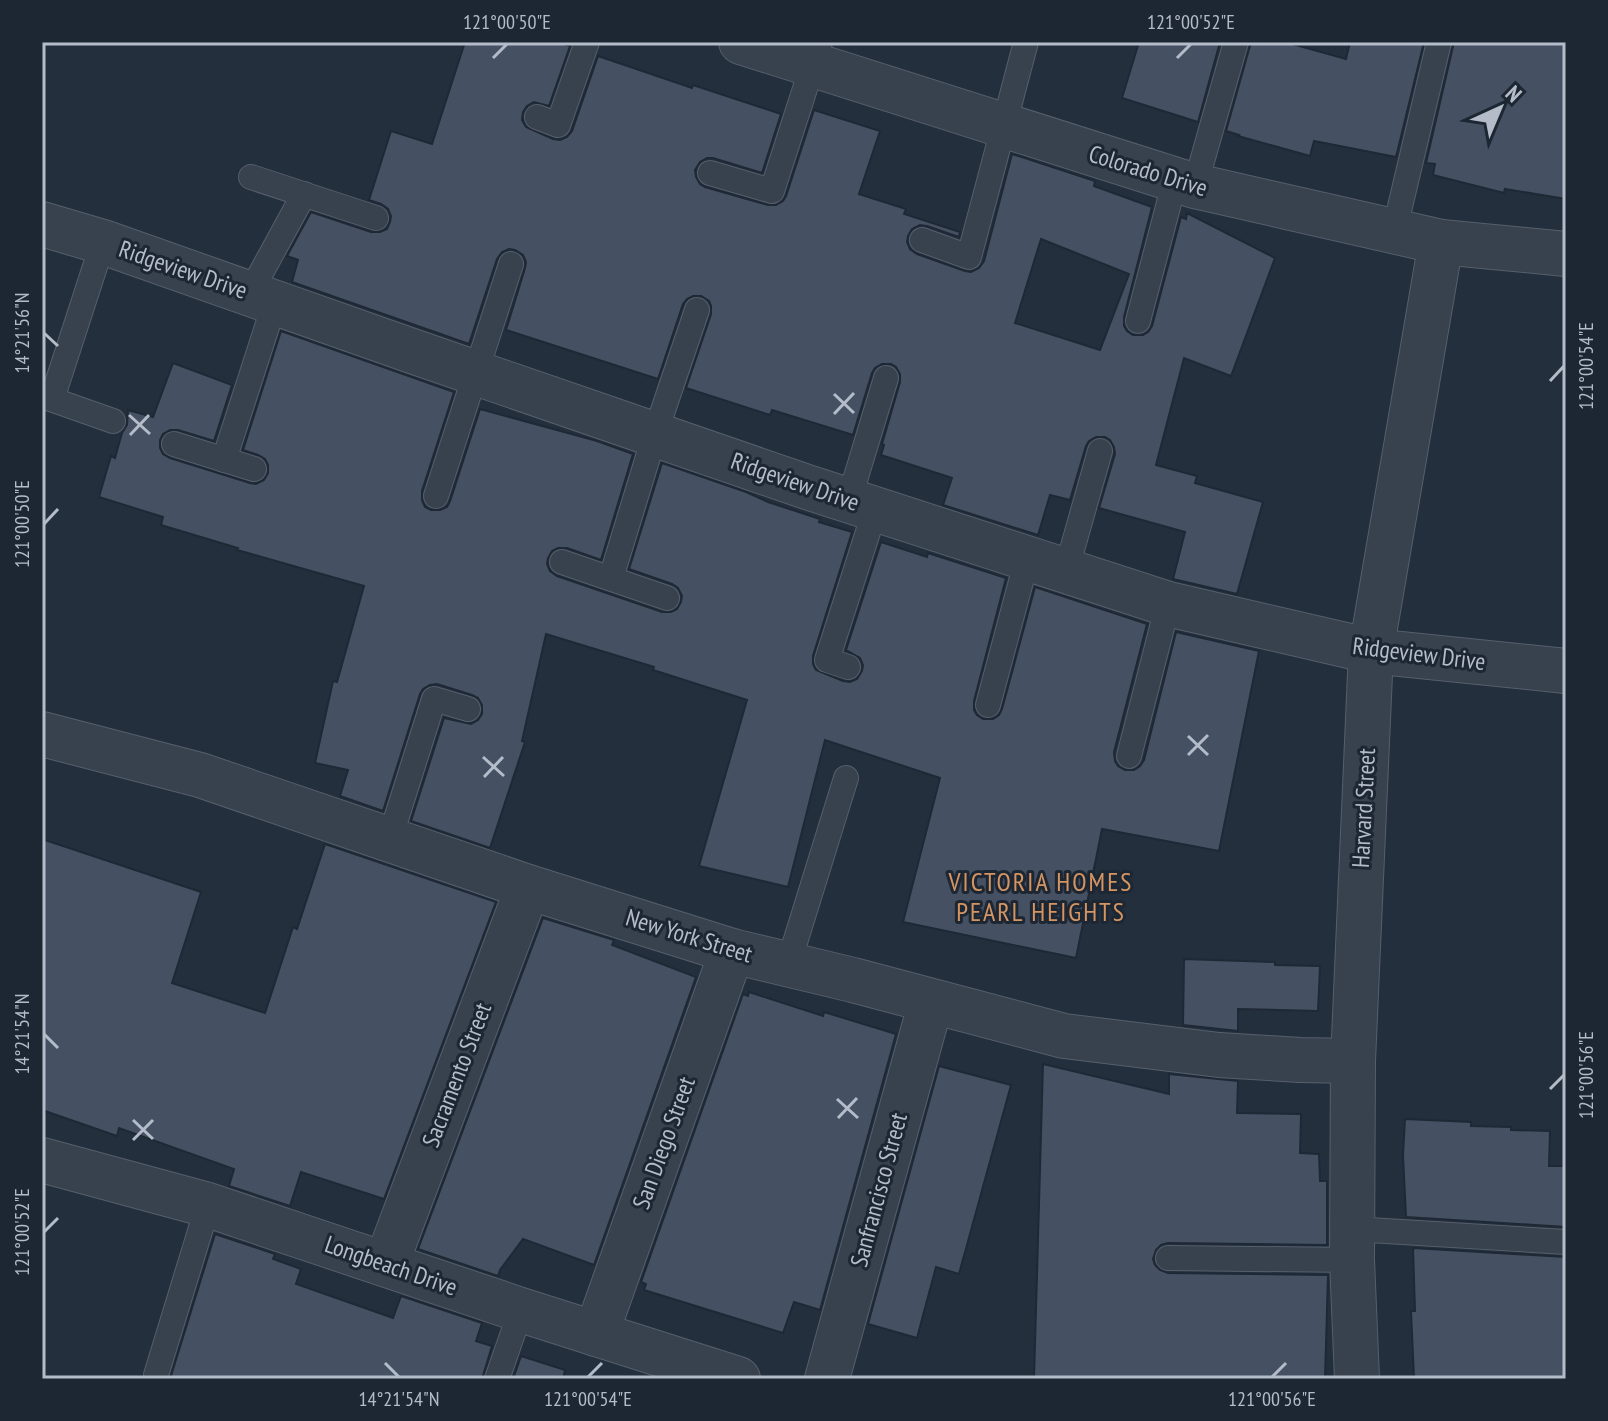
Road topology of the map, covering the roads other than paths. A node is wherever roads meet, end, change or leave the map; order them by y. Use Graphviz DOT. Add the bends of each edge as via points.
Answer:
graph roads {
  1 [pos="587,42"];
  2 [pos="741,42"];
  3 [pos="1026,42"];
  4 [pos="1236,42"];
  5 [pos="1439,42"];
  6 [pos="817,53"];
  7 [pos="537,117"];
  8 [pos="1003,126"];
  9 [pos="710,173"];
  10 [pos="251,177"];
  11 [pos="1185,183"];
  12 [pos="304,194"];
  13 [pos="376,218"];
  14 [pos="42,224"];
  15 [pos="1394,232"];
  16 [pos="922,240"];
  17 [pos="103,242"];
  18 [pos="1441,242"];
  19 [pos="1566,254"];
  20 [pos="511,264"];
  21 [pos="262,298"];
  22 [pos="697,310"];
  23 [pos="1138,321"];
  24 [pos="476,373"];
  25 [pos="886,378"];
  26 [pos="47,397"];
  27 [pos="113,421"];
  28 [pos="655,434"];
  29 [pos="174,444"];
  30 [pos="1100,451"];
  31 [pos="224,460"];
  32 [pos="254,469"];
  33 [pos="436,496"];
  34 [pos="862,505"];
  35 [pos="562,562"];
  36 [pos="1047,565"];
  37 [pos="611,578"];
  38 [pos="667,598"];
  39 [pos="1168,604"];
  40 [pos="1371,651"];
  41 [pos="848,667"];
  42 [pos="1566,671"];
  43 [pos="988,705"];
  44 [pos="468,709"];
  45 [pos="42,734"];
  46 [pos="1129,756"];
  47 [pos="846,778"];
  48 [pos="390,838"];
  49 [pos="528,887"];
  50 [pos="732,951"];
  51 [pos="788,965"];
  52 [pos="931,1002"];
  53 [pos="1353,1061"];
  54 [pos="42,1160"];
  55 [pos="208,1205"];
  56 [pos="1566,1242"];
  57 [pos="1352,1245"];
  58 [pos="1168,1258"];
  59 [pos="386,1264"];
  60 [pos="521,1310"];
  61 [pos="596,1334"];
  62 [pos="156,1375"];
  63 [pos="497,1379"];
  64 [pos="738,1379"];
  65 [pos="827,1379"];
  66 [pos="1357,1379"];
  1 -- 7 [label="lane" via="558,125"];
  2 -- 6 [label="street, Colorado Drive"];
  3 -- 8 [label="lane"];
  4 -- 11 [label="lane"];
  5 -- 15 [label="lane"];
  6 -- 8 [label="street, Colorado Drive"];
  6 -- 9 [label="lane" via="772,191"];
  8 -- 11 [label="street, Colorado Drive"];
  8 -- 16 [label="lane" via="969,257"];
  10 -- 12 [label="lane"];
  11 -- 15 [label="street, Colorado Drive"];
  11 -- 23 [label="lane"];
  12 -- 13 [label="lane"];
  12 -- 21 [label="lane"];
  14 -- 17 [label="street, Ridgeview Drive"];
  15 -- 18 [label="street, Colorado Drive"];
  17 -- 21 [label="street, Ridgeview Drive"];
  17 -- 26 [label="lane"];
  18 -- 19 [label="street, Colorado Drive"];
  18 -- 40 [label="street, Harvard Street"];
  20 -- 24 [label="lane"];
  21 -- 24 [label="street, Ridgeview Drive"];
  21 -- 31 [label="lane"];
  22 -- 28 [label="lane"];
  24 -- 28 [label="street, Ridgeview Drive"];
  24 -- 33 [label="lane"];
  25 -- 34 [label="lane"];
  26 -- 27 [label="lane"];
  28 -- 34 [label="street, Ridgeview Drive"];
  28 -- 37 [label="lane"];
  29 -- 31 [label="lane"];
  30 -- 36 [label="lane"];
  31 -- 32 [label="lane"];
  34 -- 36 [label="street, Ridgeview Drive"];
  34 -- 41 [label="lane" via="827,660"];
  35 -- 37 [label="lane"];
  36 -- 39 [label="street, Ridgeview Drive"];
  36 -- 43 [label="lane"];
  37 -- 38 [label="lane"];
  39 -- 40 [label="street, Ridgeview Drive"];
  39 -- 46 [label="lane"];
  40 -- 42 [label="street, Ridgeview Drive"];
  40 -- 53 [label="street, Harvard Street"];
  44 -- 48 [label="lane" via="434,699"];
  45 -- 48 [label="street, New York Street" via="200,775"];
  47 -- 51 [label="lane"];
  48 -- 49 [label="street, New York Street"];
  49 -- 50 [label="street, New York Street"];
  49 -- 59 [label="street, Sacramento Street"];
  50 -- 51 [label="street, New York Street"];
  50 -- 61 [label="street, San Diego Street"];
  51 -- 52 [label="street, New York Street"];
  52 -- 53 [label="street, New York Street" via="1064,1036 1219,1055"];
  52 -- 65 [label="street, Sanfrancisco Street"];
  53 -- 57 [label="street, Harvard Street"];
  54 -- 55 [label="street, Longbeach Drive"];
  55 -- 59 [label="street, Longbeach Drive"];
  55 -- 62 [label="lane"];
  56 -- 57 [label="lane"];
  57 -- 58 [label="lane"];
  57 -- 66 [label="street, Harvard Street"];
  59 -- 60 [label="street, Longbeach Drive"];
  60 -- 61 [label="street, Longbeach Drive"];
  60 -- 63 [label="lane"];
  61 -- 64 [label="street, Longbeach Drive"];
}
